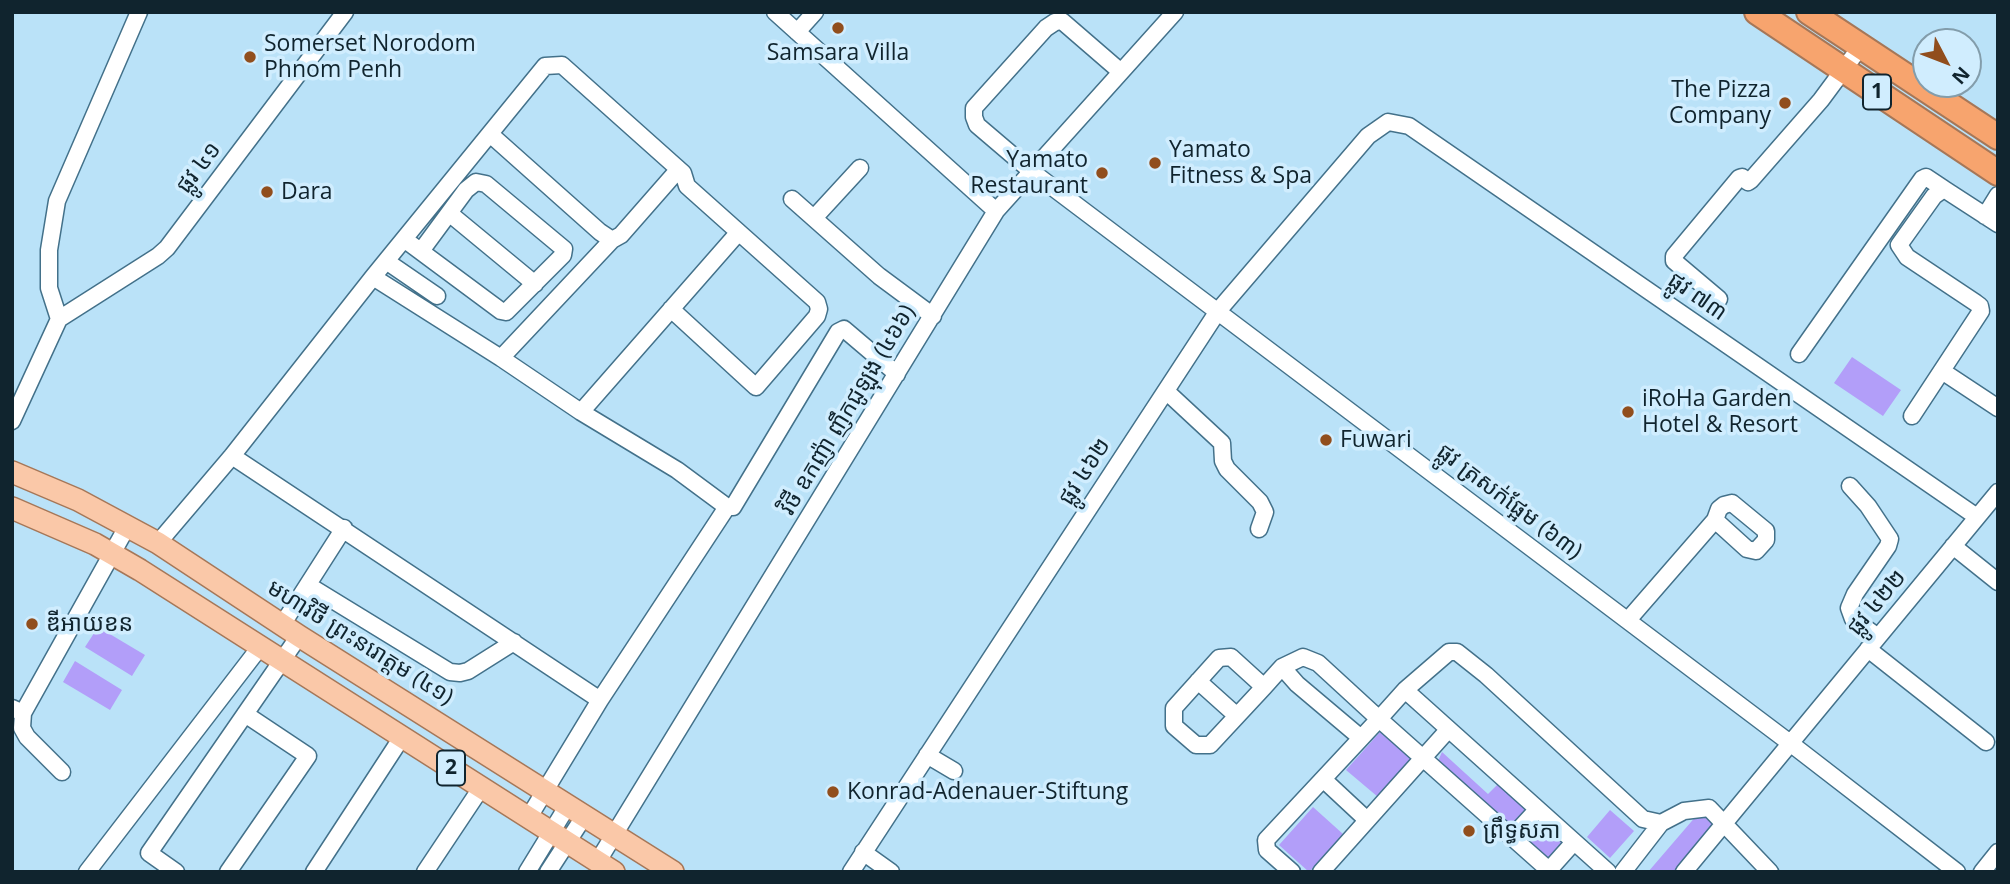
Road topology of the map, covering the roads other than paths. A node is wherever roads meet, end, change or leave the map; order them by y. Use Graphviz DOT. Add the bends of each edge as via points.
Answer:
graph roads {
  1 [pos="139,12"];
  2 [pos="345,12"];
  3 [pos="775,12"];
  4 [pos="815,12"];
  5 [pos="1175,12"];
  6 [pos="1757,12"];
  7 [pos="1803,12"];
  8 [pos="1809,12"];
  9 [pos="797,32"];
  10 [pos="1789,33"];
  11 [pos="1861,46"];
  12 [pos="1844,70"];
  13 [pos="1121,72"];
  14 [pos="1388,122"];
  15 [pos="490,134"];
  16 [pos="1998,137"];
  17 [pos="860,168"];
  18 [pos="678,170"];
  19 [pos="1031,171"];
  20 [pos="1998,173"];
  21 [pos="1944,189"];
  22 [pos="1998,195"];
  23 [pos="792,199"];
  24 [pos="996,211"];
  25 [pos="449,213"];
  26 [pos="814,218"];
  27 [pos="1991,220"];
  28 [pos="738,233"];
  29 [pos="404,239"];
  30 [pos="612,240"];
  31 [pos="421,251"];
  32 [pos="386,261"];
  33 [pos="373,277"];
  34 [pos="535,284"];
  35 [pos="437,296"];
  36 [pos="1719,299"];
  37 [pos="671,309"];
  38 [pos="819,309"];
  39 [pos="1218,311"];
  40 [pos="933,316"];
  41 [pos="59,319"];
  42 [pos="844,329"];
  43 [pos="1799,354"];
  44 [pos="501,358"];
  45 [pos="1941,371"];
  46 [pos="897,374"];
  47 [pos="1166,391"];
  48 [pos="1998,408"];
  49 [pos="581,412"];
  50 [pos="1912,416"];
  51 [pos="12,421"];
  52 [pos="232,456"];
  53 [pos="12,472"];
  54 [pos="1850,486"];
  55 [pos="1998,492"];
  56 [pos="727,507"];
  57 [pos="12,508"];
  58 [pos="1977,517"];
  59 [pos="1715,520"];
  60 [pos="128,525"];
  61 [pos="344,528"];
  62 [pos="1259,529"];
  63 [pos="158,543"];
  64 [pos="1953,546"];
  65 [pos="113,554"];
  66 [pos="1998,582"];
  67 [pos="308,585"];
  68 [pos="1628,620"];
  69 [pos="291,630"];
  70 [pos="514,642"];
  71 [pos="1873,643"];
  72 [pos="260,647"];
  73 [pos="320,649"];
  74 [pos="283,661"];
  75 [pos="1282,667"];
  76 [pos="304,674"];
  77 [pos="1198,681"];
  78 [pos="1264,687"];
  79 [pos="1405,690"];
  80 [pos="600,700"];
  81 [pos="17,711"];
  82 [pos="245,714"];
  83 [pos="1237,716"];
  84 [pos="1379,719"];
  85 [pos="1448,730"];
  86 [pos="402,737"];
  87 [pos="1361,738"];
  88 [pos="1986,742"];
  89 [pos="1790,743"];
  90 [pos="927,755"];
  91 [pos="1423,758"];
  92 [pos="954,771"];
  93 [pos="62,772"];
  94 [pos="1323,779"];
  95 [pos="481,788"];
  96 [pos="546,791"];
  97 [pos="576,810"];
  98 [pos="1537,810"];
  99 [pos="529,817"];
  100 [pos="1367,820"];
  101 [pos="1661,823"];
  102 [pos="1724,824"];
  103 [pos="615,835"];
  104 [pos="559,837"];
  105 [pos="1512,837"];
  106 [pos="1574,842"];
  107 [pos="863,852"];
  108 [pos="1998,852"];
  109 [pos="606,866"];
  110 [pos="528,870"];
  111 [pos="1550,871"];
  112 [pos="87,872"];
  113 [pos="176,872"];
  114 [pos="228,872"];
  115 [pos="314,872"];
  116 [pos="425,872"];
  117 [pos="548,872"];
  118 [pos="673,872"];
  119 [pos="851,872"];
  120 [pos="891,872"];
  121 [pos="1292,872"];
  122 [pos="1321,872"];
  123 [pos="1608,872"];
  124 [pos="1623,872"];
  125 [pos="1684,872"];
  126 [pos="1770,872"];
  127 [pos="1957,872"];
  128 [pos="1982,872"];
  1 -- 41 [label="street" via="57,201 48,250 49,288"];
  2 -- 41 [label="street, ផ្លូវ ៤១" via="167,248"];
  3 -- 9 [label="street"];
  4 -- 9 [label="street"];
  5 -- 13 [label="street, វិថី ឧកញ៉ា ញឹកជូឡុង (៤៦៦)"];
  6 -- 10 [label="highway, 1"];
  7 -- 10 [label="highway"];
  8 -- 11 [label="highway, 1"];
  9 -- 24 [label="street"];
  10 -- 12 [label="highway, 1"];
  11 -- 12 [label="street"];
  11 -- 16 [label="highway, 1"];
  12 -- 20 [label="highway, 1"];
  12 -- 36 [label="street" via="1750,182 1739,178 1674,256 1674,261"];
  13 -- 19 [label="street, វិថី ឧកញ៉ា ញឹកជូឡុង (៤៦៦)"];
  13 -- 19 [label="street, ផ្លូវ ត្រសក់ផ្អែម (៦៣)" via="1062,20 1046,28 974,108 977,125"];
  14 -- 39 [label="street, ផ្លូវ ៤៦២" via="1368,136"];
  14 -- 58 [label="street, ផ្លូវ ៧៣" via="1409,126"];
  15 -- 18 [label="street" via="545,66 562,65"];
  15 -- 29 [label="street"];
  15 -- 30 [label="street"];
  17 -- 26 [label="street"];
  18 -- 28 [label="street" via="687,186"];
  18 -- 30 [label="street"];
  19 -- 24 [label="street, វិថី ឧកញ៉ា ញឹកជូឡុង (៤៦៦)"];
  19 -- 39 [label="street, ផ្លូវ ត្រសក់ផ្អែម (៦៣)"];
  21 -- 27 [label="street"];
  21 -- 43 [label="street" via="1922,178"];
  21 -- 45 [label="street" via="1899,245 1907,257 1980,306 1981,312"];
  22 -- 27 [label="street"];
  23 -- 26 [label="street"];
  24 -- 40 [label="street, វិថី ឧកញ៉ា ញឹកជូឡុង (៤៦៦)"];
  25 -- 31 [label="street"];
  25 -- 34 [label="street"];
  25 -- 34 [label="street" via="471,185 486,184 564,249 564,255"];
  26 -- 40 [label="street"];
  28 -- 37 [label="street"];
  28 -- 38 [label="street" via="817,302"];
  29 -- 31 [label="street"];
  29 -- 32 [label="street"];
  30 -- 44 [label="street"];
  31 -- 34 [label="street" via="501,311 510,310"];
  32 -- 33 [label="street"];
  32 -- 35 [label="street"];
  33 -- 44 [label="street"];
  33 -- 52 [label="street"];
  37 -- 38 [label="street" via="756,387"];
  37 -- 49 [label="street"];
  38 -- 42 [label="street"];
  39 -- 47 [label="street, ផ្លូវ ៤៦២"];
  39 -- 68 [label="street, ផ្លូវ ត្រសក់ផ្អែម (៦៣)"];
  40 -- 46 [label="street, វិថី ឧកញ៉ា ញឹកជូឡុង (៤៦៦)"];
  41 -- 51 [label="street"];
  42 -- 46 [label="street"];
  42 -- 56 [label="street" via="838,332 733,507"];
  44 -- 49 [label="street"];
  45 -- 48 [label="street"];
  45 -- 50 [label="street"];
  46 -- 103 [label="street, វិថី ឧកញ៉ា ញឹកជូឡុង (៤៦៦)"];
  47 -- 62 [label="street" via="1222,443 1227,469 1265,512"];
  47 -- 90 [label="street, ផ្លូវ ៤៦២"];
  49 -- 56 [label="street" via="677,470"];
  52 -- 61 [label="street"];
  52 -- 63 [label="street"];
  53 -- 60 [label="main road, មហាវិថី ព្រះនរោត្តម (៤១) / 2"];
  54 -- 71 [label="street" via="1890,539 1849,608"];
  55 -- 58 [label="street, ផ្លូវ ៤២២"];
  56 -- 80 [label="street"];
  57 -- 65 [label="main road, 2"];
  58 -- 64 [label="street, ផ្លូវ ៤២២"];
  59 -- 68 [label="street"];
  60 -- 63 [label="main road, មហាវិថី ព្រះនរោត្តម (៤១) / 2"];
  60 -- 65 [label="street"];
  61 -- 67 [label="street"];
  61 -- 70 [label="street"];
  63 -- 69 [label="main road, មហាវិថី ព្រះនរោត្តម (៤១) / 2"];
  64 -- 66 [label="street"];
  64 -- 71 [label="street, ផ្លូវ ៤២២"];
  65 -- 72 [label="main road, 2"];
  65 -- 81 [label="street"];
  67 -- 69 [label="street"];
  67 -- 70 [label="street" via="450,672 468,671"];
  68 -- 89 [label="street, ផ្លូវ ត្រសក់ផ្អែម (៦៣)"];
  69 -- 73 [label="main road, មហាវិថី ព្រះនរោត្តម (៤១) / 2"];
  69 -- 74 [label="street"];
  70 -- 80 [label="street"];
  71 -- 88 [label="street"];
  71 -- 89 [label="street, ផ្លូវ ៤២២"];
  72 -- 74 [label="main road, 2"];
  72 -- 112 [label="street"];
  73 -- 76 [label="street"];
  73 -- 96 [label="main road, មហាវិថី ព្រះនរោត្តម (៤១) / 2"];
  74 -- 76 [label="main road, 2"];
  74 -- 82 [label="street"];
  75 -- 78 [label="street"];
  75 -- 84 [label="street" via="1303,657 1318,663"];
  75 -- 87 [label="street"];
  76 -- 86 [label="main road, 2"];
  77 -- 78 [label="street" via="1219,658 1231,657"];
  77 -- 83 [label="street"];
  77 -- 83 [label="street" via="1174,708 1174,726 1196,745 1210,745"];
  78 -- 83 [label="street"];
  79 -- 84 [label="street"];
  79 -- 85 [label="street"];
  79 -- 101 [label="street" via="1449,652 1457,652 1643,819"];
  80 -- 96 [label="street"];
  81 -- 93 [label="street" via="27,737"];
  82 -- 113 [label="street" via="149,853"];
  82 -- 114 [label="street" via="308,756"];
  84 -- 87 [label="street"];
  84 -- 91 [label="street"];
  85 -- 91 [label="street"];
  85 -- 98 [label="street"];
  86 -- 95 [label="main road, 2"];
  86 -- 115 [label="street"];
  87 -- 94 [label="street"];
  89 -- 102 [label="street, ផ្លូវ ៤២២"];
  89 -- 127 [label="street, ផ្លូវ ត្រសក់ផ្អែម (៦៣)"];
  90 -- 92 [label="street"];
  90 -- 107 [label="street, ផ្លូវ ៤៦២"];
  91 -- 100 [label="street"];
  91 -- 105 [label="street"];
  94 -- 100 [label="street"];
  94 -- 121 [label="street" via="1266,840 1267,850"];
  95 -- 99 [label="main road, 2"];
  95 -- 116 [label="street"];
  96 -- 97 [label="main road, មហាវិថី ព្រះនរោត្តម (៤១) / 2"];
  96 -- 99 [label="street"];
  97 -- 103 [label="main road, មហាវិថី ព្រះនរោត្តម (៤១) / 2"];
  97 -- 104 [label="street"];
  98 -- 105 [label="street"];
  98 -- 106 [label="street"];
  99 -- 104 [label="main road, 2"];
  100 -- 122 [label="street"];
  101 -- 102 [label="street" via="1684,811 1709,808"];
  101 -- 124 [label="street"];
  102 -- 125 [label="street, ផ្លូវ ៤២២"];
  102 -- 126 [label="street"];
  103 -- 109 [label="street, វិថី ឧកញ៉ា ញឹកជូឡុង (៤៦៦)"];
  103 -- 118 [label="main road, មហាវិថី ព្រះនរោត្តម (៤១) / 2"];
  104 -- 109 [label="main road, 2"];
  104 -- 110 [label="street"];
  104 -- 117 [label="street"];
  105 -- 111 [label="street"];
  106 -- 111 [label="street"];
  106 -- 123 [label="street"];
  107 -- 119 [label="street, ផ្លូវ ៤៦២"];
  107 -- 120 [label="street"];
  108 -- 128 [label="street"];
}
